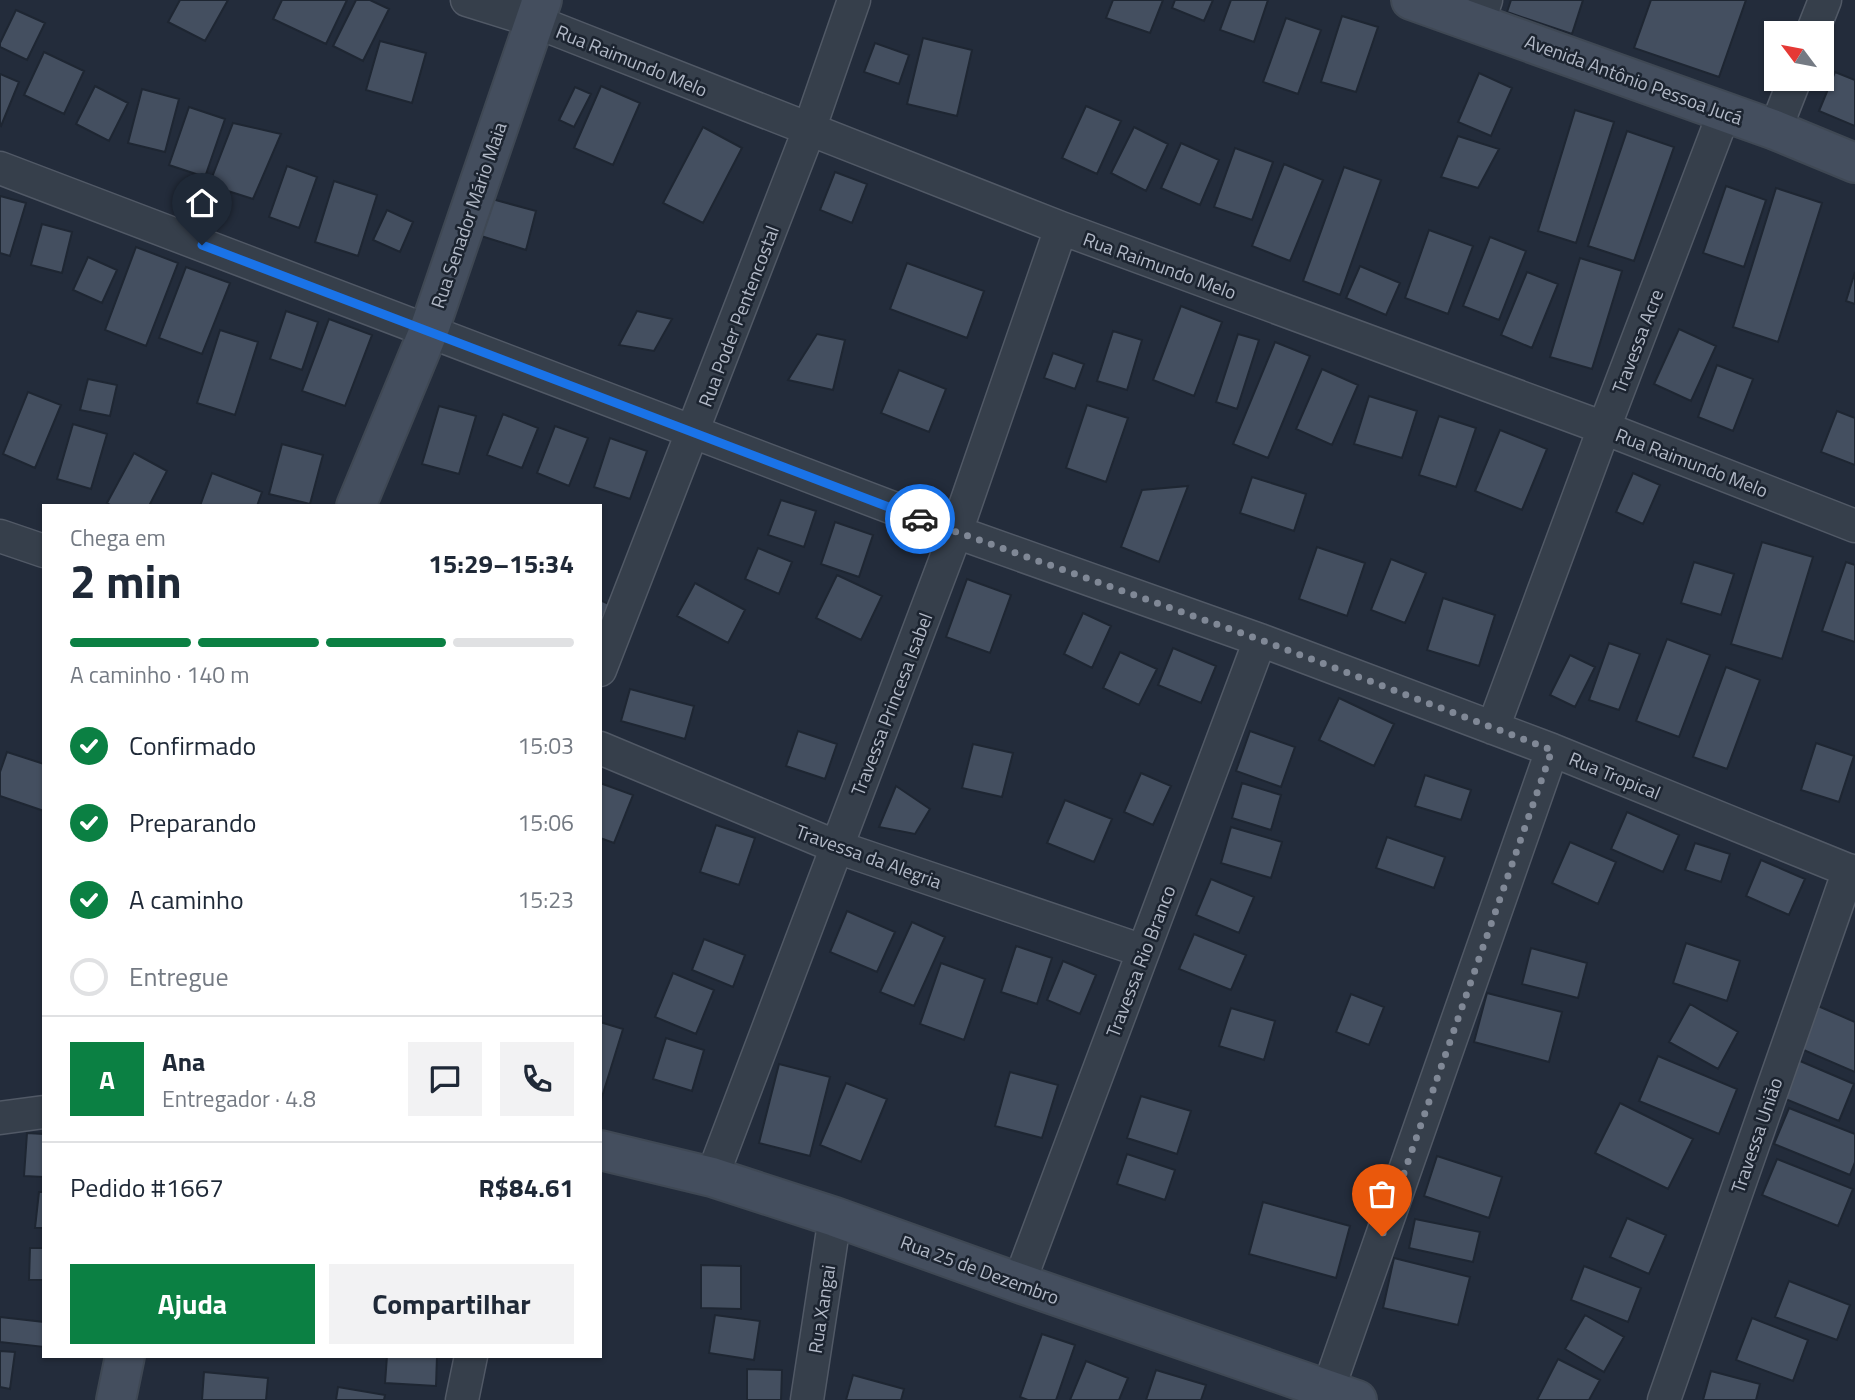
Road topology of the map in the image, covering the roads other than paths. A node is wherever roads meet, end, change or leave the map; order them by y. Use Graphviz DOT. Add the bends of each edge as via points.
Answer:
graph roads {
  1 [pos="467,0"];
  2 [pos="854,0"];
  3 [pos="1411,0"];
  4 [pos="1825,0"];
  5 [pos="538,11"];
  6 [pos="1482,12"];
  7 [pos="1817,21"];
  8 [pos="1790,91"];
  9 [pos="1724,113"];
  10 [pos="1775,130"];
  11 [pos="808,131"];
  12 [pos="1855,163"];
  13 [pos="0,168"];
  14 [pos="1061,228"];
  15 [pos="429,330"];
  16 [pos="1604,428"];
  17 [pos="693,433"];
  18 [pos="357,504"];
  19 [pos="1855,526"];
  20 [pos="956,532"];
  21 [pos="0,536"];
  22 [pos="42,550"];
  23 [pos="1261,640"];
  24 [pos="602,665"];
  25 [pos="1493,728"];
  26 [pos="602,749"];
  27 [pos="1552,750"];
  28 [pos="837,847"];
  29 [pos="1852,871"];
  30 [pos="1143,951"];
  31 [pos="42,1112"];
  32 [pos="0,1118"];
  33 [pos="602,1150"];
  34 [pos="712,1177"];
  35 [pos="835,1217"];
  36 [pos="1019,1283"];
  37 [pos="125,1358"];
  38 [pos="471,1358"];
  39 [pos="1343,1395"];
  40 [pos="116,1400"];
  41 [pos="462,1400"];
  42 [pos="807,1400"];
  43 [pos="1664,1400"];
  1 -- 5 [label="street, Rua Raimundo Melo"];
  2 -- 11 [label="street, Rua Poder Pentencostal"];
  3 -- 6 [label="street, Avenida Antônio Pessoa Jucá"];
  4 -- 7 [label="street"];
  5 -- 11 [label="street, Rua Raimundo Melo"];
  5 -- 15 [label="street, Rua Senador Mário Maia"];
  6 -- 9 [label="street, Avenida Antônio Pessoa Jucá"];
  8 -- 10 [label="street"];
  9 -- 10 [label="street, Avenida Antônio Pessoa Jucá"];
  9 -- 16 [label="street, Travessa Acre"];
  10 -- 12 [label="street, Avenida Antônio Pessoa Jucá"];
  11 -- 14 [label="street, Rua Raimundo Melo"];
  11 -- 17 [label="street, Rua Poder Pentencostal"];
  13 -- 15 [label="street, Rua Tropical"];
  14 -- 16 [label="street, Rua Raimundo Melo"];
  14 -- 20 [label="street, Travessa Princesa Isabel"];
  15 -- 17 [label="street, Rua Tropical"];
  15 -- 18 [label="street, Rua Senador Mário Maia"];
  16 -- 19 [label="street, Rua Raimundo Melo"];
  16 -- 25 [label="street, Travessa Acre"];
  17 -- 20 [label="street, Rua Tropical"];
  17 -- 24 [label="street, Rua Poder Pentencostal"];
  20 -- 23 [label="street, Rua Tropical"];
  20 -- 28 [label="street, Travessa Princesa Isabel"];
  21 -- 22 [label="street"];
  23 -- 25 [label="street, Rua Tropical"];
  23 -- 30 [label="street, Travessa Rio Branco"];
  25 -- 27 [label="street, Rua Tropical"];
  26 -- 28 [label="street, Travessa da Alegria"];
  27 -- 29 [label="street, Rua Tropical"];
  27 -- 39 [label="street"];
  28 -- 30 [label="street, Travessa da Alegria"];
  28 -- 34 [label="street, Travessa Princesa Isabel"];
  29 -- 43 [label="street, Travessa União"];
  30 -- 36 [label="street, Travessa Rio Branco"];
  31 -- 32 [label="street"];
  33 -- 34 [label="street, Rua 25 de Dezembro"];
  34 -- 35 [label="street, Rua 25 de Dezembro"];
  35 -- 36 [label="street, Rua 25 de Dezembro"];
  35 -- 42 [label="street, Rua Xangai"];
  36 -- 39 [label="street, Rua 25 de Dezembro"];
  37 -- 40 [label="street"];
  38 -- 41 [label="street"];
}
